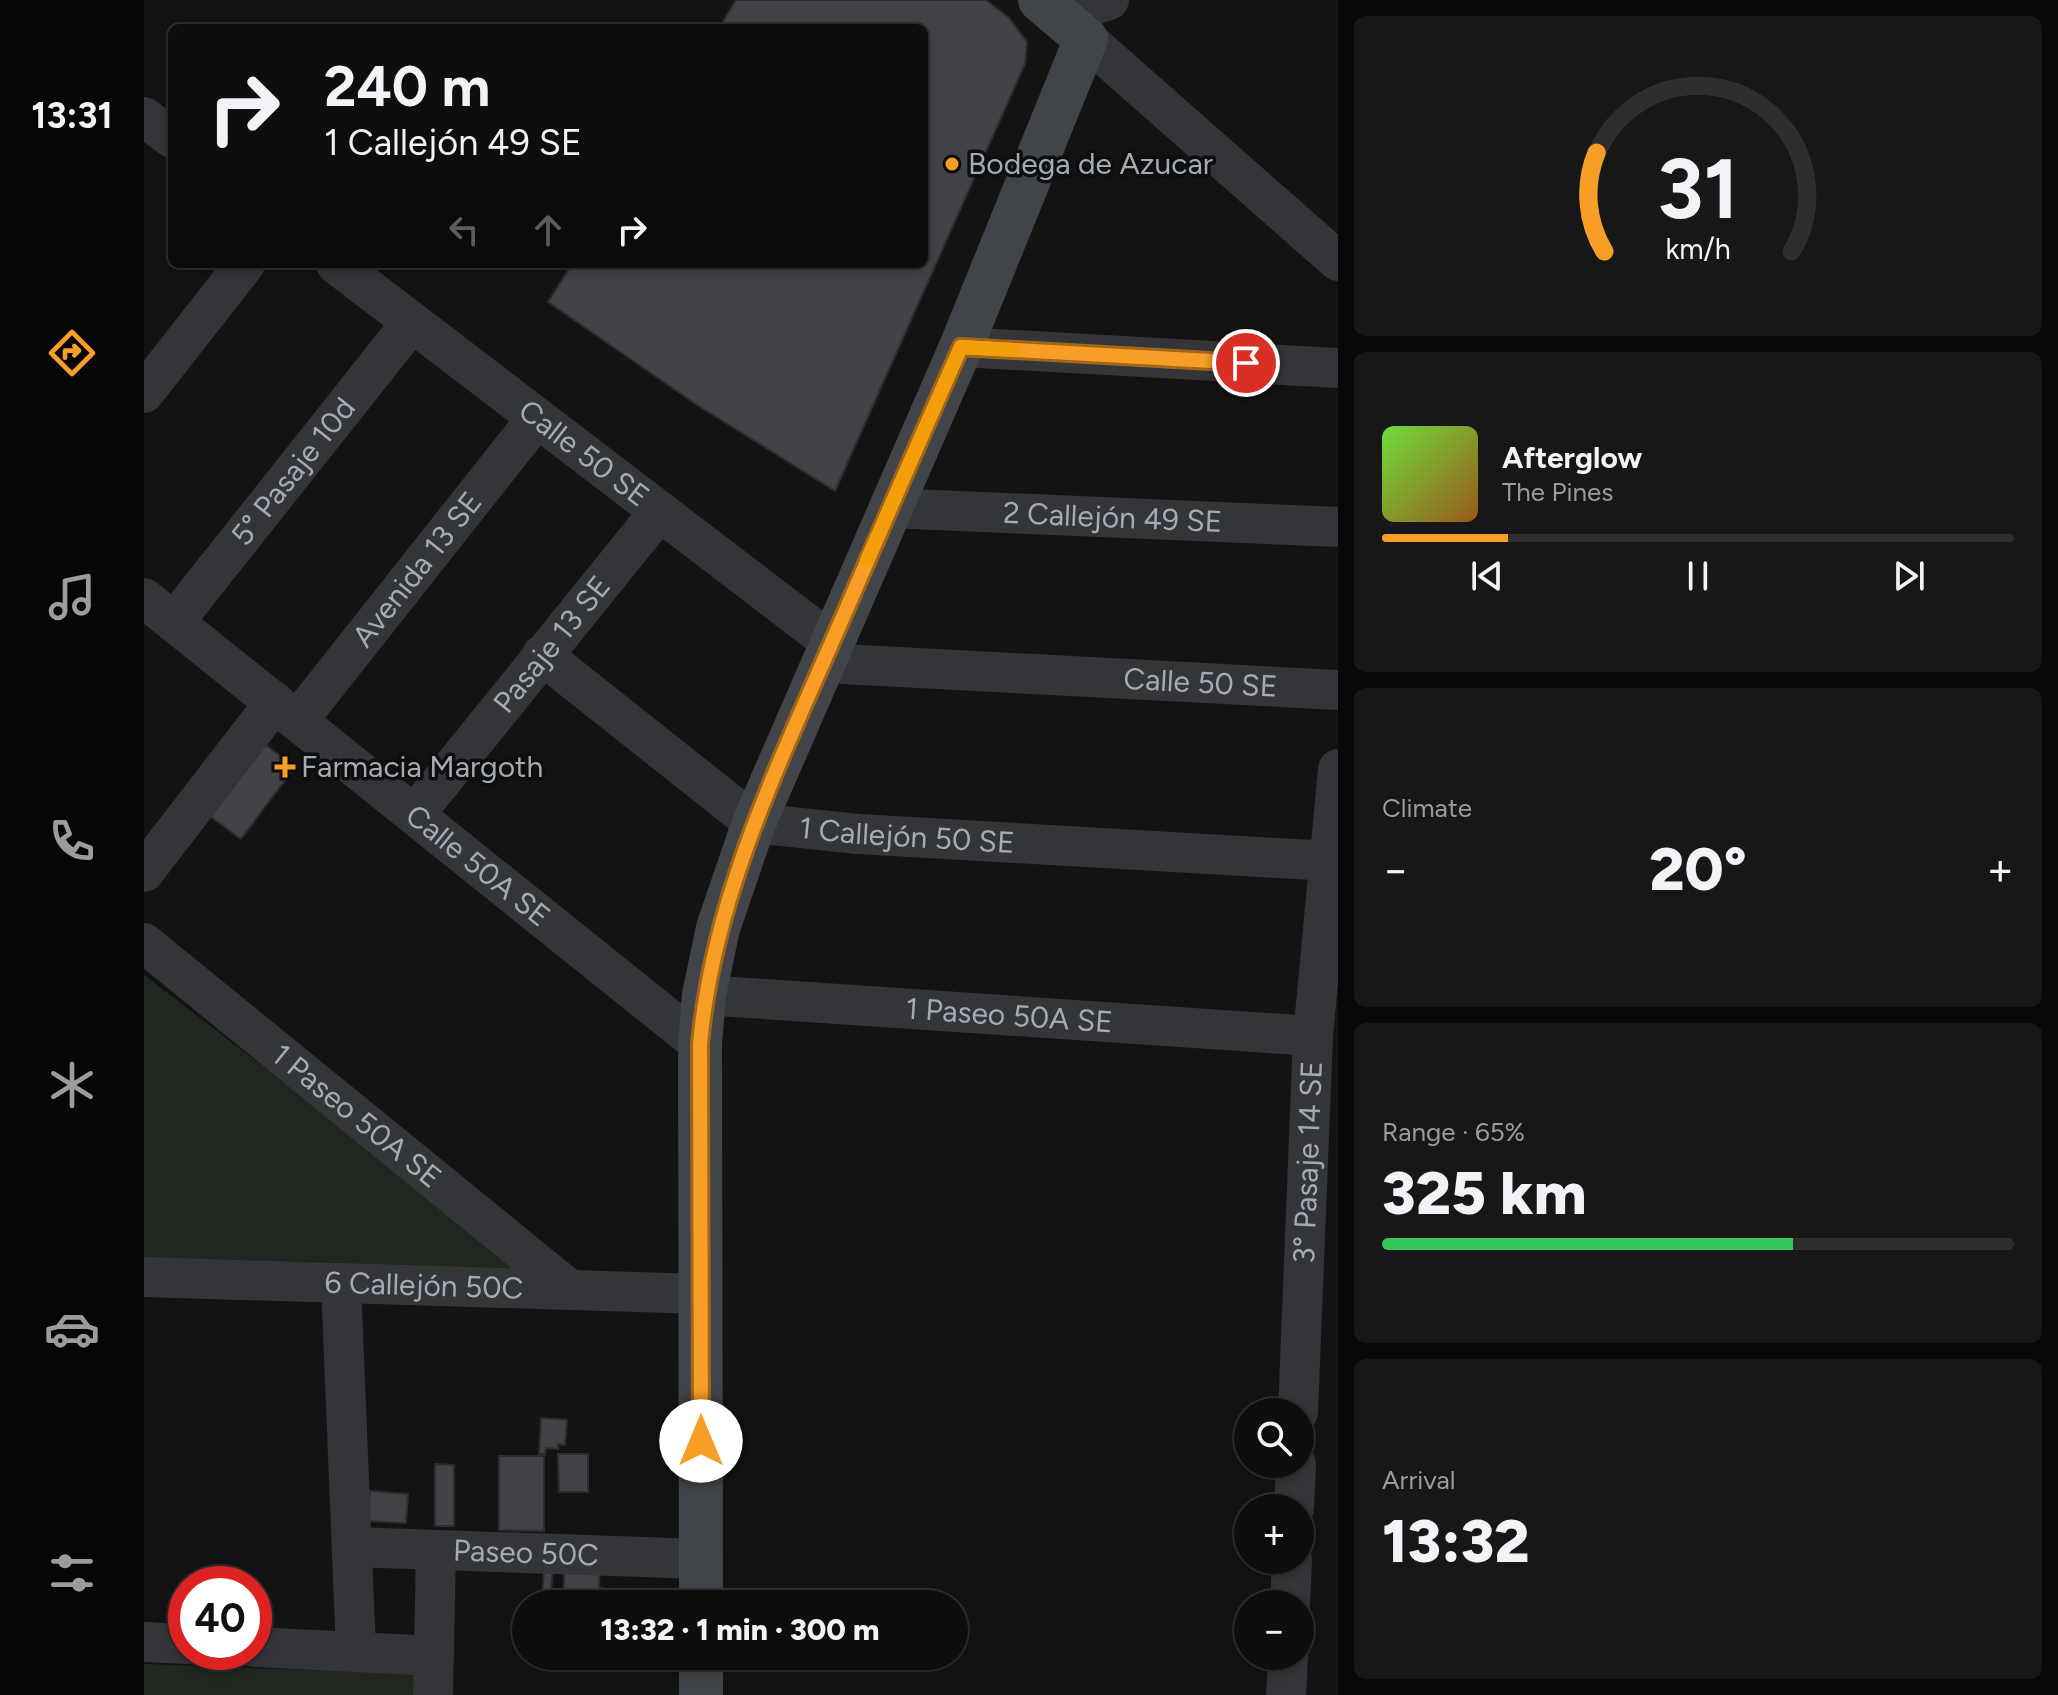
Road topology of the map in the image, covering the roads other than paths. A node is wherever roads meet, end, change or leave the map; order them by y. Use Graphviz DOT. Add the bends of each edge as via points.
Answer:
graph roads {
  1 [pos="1109,0"];
  2 [pos="1062,18"];
  3 [pos="1338,261"];
  4 [pos="242,268"];
  5 [pos="341,268"];
  6 [pos="412,322"];
  7 [pos="961,347"];
  8 [pos="1338,368"];
  9 [pos="144,393"];
  10 [pos="537,418"];
  11 [pos="889,508"];
  12 [pos="660,511"];
  13 [pos="1338,527"];
  14 [pos="159,610"];
  15 [pos="827,653"];
  16 [pos="542,655"];
  17 [pos="1338,690"];
  18 [pos="286,711"];
  19 [pos="1338,769"];
  20 [pos="415,814"];
  21 [pos="754,823"];
  22 [pos="1330,861"];
  23 [pos="144,872"];
  24 [pos="144,943"];
  25 [pos="704,995"];
  26 [pos="1313,1036"];
  27 [pos="700,1044"];
  28 [pos="144,1277"];
  29 [pos="341,1283"];
  30 [pos="570,1290"];
  31 [pos="702,1294"];
  32 [pos="1299,1398"];
  33 [pos="352,1547"];
  34 [pos="436,1550"];
  35 [pos="701,1559"];
  36 [pos="701,1590"];
  37 [pos="144,1642"];
  38 [pos="168,1643"];
  39 [pos="272,1648"];
  40 [pos="356,1652"];
  41 [pos="434,1656"];
  42 [pos="701,1670"];
  43 [pos="1287,1670"];
  44 [pos="433,1695"];
  45 [pos="701,1695"];
  46 [pos="1286,1695"];
  1 -- 2 [label="street"];
  2 -- 3 [label="street"];
  2 -- 7 [label="street"];
  4 -- 9 [label="street"];
  5 -- 6 [label="street, Calle 50 SE"];
  6 -- 10 [label="street, Calle 50 SE"];
  6 -- 14 [label="street, 5° Pasaje 10d"];
  7 -- 8 [label="street"];
  7 -- 11 [label="street"];
  10 -- 12 [label="street, Calle 50 SE"];
  10 -- 18 [label="street, Avenida 13 SE"];
  11 -- 13 [label="street, 2 Callejón 49 SE"];
  11 -- 15 [label="street"];
  12 -- 15 [label="street, Calle 50 SE"];
  12 -- 16 [label="street, Pasaje 13 SE"];
  14 -- 18 [label="street, Calle 50A SE"];
  15 -- 17 [label="street, Calle 50 SE"];
  15 -- 21 [label="street"];
  16 -- 20 [label="street, Pasaje 13 SE"];
  16 -- 21 [label="street"];
  18 -- 20 [label="street, Calle 50A SE"];
  18 -- 23 [label="street, Avenida 13 SE"];
  19 -- 22 [label="street, 3° Pasaje 14 SE"];
  20 -- 27 [label="street, Calle 50A SE"];
  21 -- 22 [label="street, 1 Callejón 50 SE" via="858,834"];
  21 -- 25 [label="street" via="718,928"];
  22 -- 26 [label="street, 3° Pasaje 14 SE"];
  24 -- 30 [label="street, 1 Paseo 50A SE"];
  25 -- 26 [label="street, 1 Paseo 50A SE"];
  25 -- 27 [label="street"];
  26 -- 32 [label="street, 3° Pasaje 14 SE"];
  27 -- 31 [label="street"];
  28 -- 29 [label="street, 6 Callejón 50C"];
  29 -- 30 [label="street, 6 Callejón 50C"];
  29 -- 33 [label="street"];
  30 -- 31 [label="street, 6 Callejón 50C"];
  31 -- 35 [label="street"];
  33 -- 34 [label="street, Paseo 50C"];
  33 -- 40 [label="street"];
  34 -- 35 [label="street, Paseo 50C"];
  34 -- 41 [label="street"];
  35 -- 36 [label="street"];
  37 -- 38 [label="street"];
  39 -- 40 [label="street"];
  40 -- 41 [label="street"];
  41 -- 44 [label="street"];
  42 -- 45 [label="street"];
  43 -- 46 [label="street"];
}
